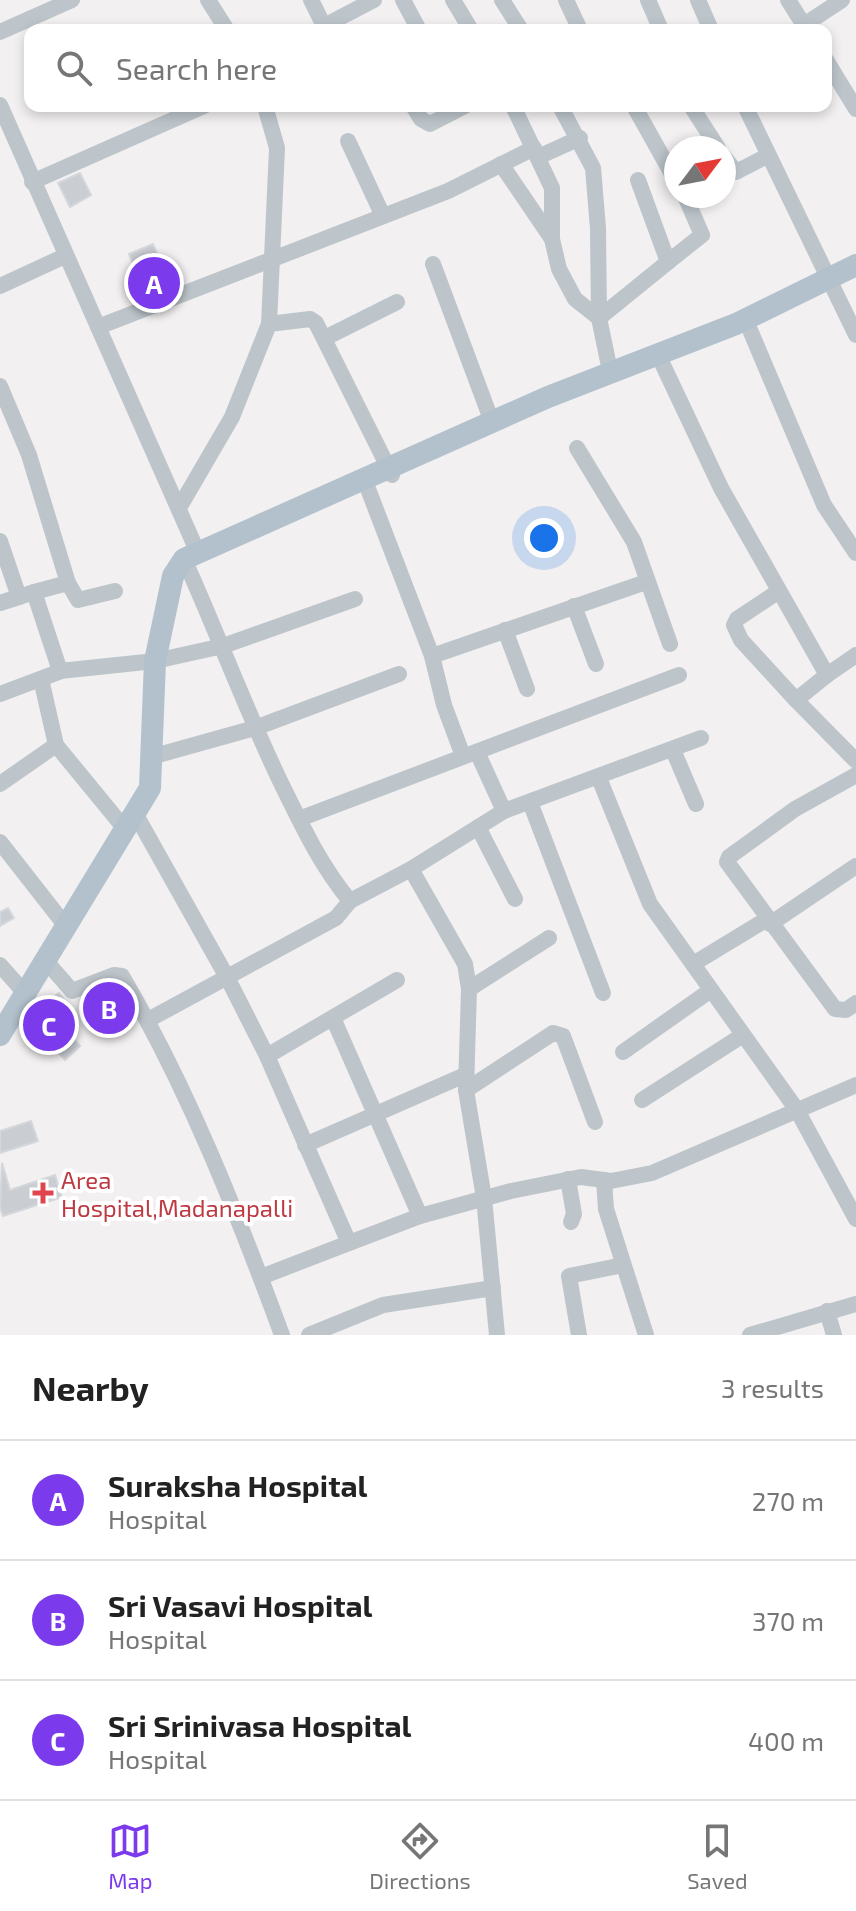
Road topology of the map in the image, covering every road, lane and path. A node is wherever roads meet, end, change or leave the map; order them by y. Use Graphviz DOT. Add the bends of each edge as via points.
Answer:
graph roads {
  1 [pos="72,0"];
  2 [pos="208,0"];
  3 [pos="311,0"];
  4 [pos="374,0"];
  5 [pos="403,0"];
  6 [pos="453,0"];
  7 [pos="502,0"];
  8 [pos="566,0"];
  9 [pos="648,0"];
  10 [pos="698,0"];
  11 [pos="788,0"];
  12 [pos="842,0"];
  13 [pos="223,24"];
  14 [pos="323,24"];
  15 [pos="332,24"];
  16 [pos="416,24"];
  17 [pos="467,24"];
  18 [pos="517,24"];
  19 [pos="577,24"];
  20 [pos="658,24"];
  21 [pos="708,24"];
  22 [pos="803,24"];
  23 [pos="809,24"];
  24 [pos="0,32"];
  25 [pos="832,69"];
  26 [pos="854,101"];
  27 [pos="0,105"];
  28 [pos="190,112"];
  29 [pos="267,112"];
  30 [pos="417,112"];
  31 [pos="453,112"];
  32 [pos="516,112"];
  33 [pos="564,112"];
  34 [pos="637,112"];
  35 [pos="695,112"];
  36 [pos="748,112"];
  37 [pos="710,136"];
  38 [pos="580,138"];
  39 [pos="348,141"];
  40 [pos="536,152"];
  41 [pos="767,156"];
  42 [pos="664,160"];
  43 [pos="501,164"];
  44 [pos="736,172"];
  45 [pos="638,180"];
  46 [pos="32,182"];
  47 [pos="690,208"];
  48 [pos="383,216"];
  49 [pos="552,239"];
  50 [pos="65,256"];
  51 [pos="272,260"];
  52 [pos="668,262"];
  53 [pos="433,264"];
  54 [pos="856,265"];
  55 [pos="856,279"];
  56 [pos="830,285"];
  57 [pos="0,286"];
  58 [pos="397,302"];
  59 [pos="599,318"];
  60 [pos="269,324"];
  61 [pos="98,327"];
  62 [pos="750,330"];
  63 [pos="856,335"];
  64 [pos="325,338"];
  65 [pos="662,363"];
  66 [pos="610,371"];
  67 [pos="0,386"];
  68 [pos="551,402"];
  69 [pos="492,422"];
  70 [pos="577,448"];
  71 [pos="380,475"];
  72 [pos="179,508"];
  73 [pos="0,541"];
  74 [pos="856,553"];
  75 [pos="191,556"];
  76 [pos="646,582"];
  77 [pos="68,583"];
  78 [pos="115,591"];
  79 [pos="779,591"];
  80 [pos="26,594"];
  81 [pos="355,599"];
  82 [pos="0,603"];
  83 [pos="574,606"];
  84 [pos="505,630"];
  85 [pos="670,644"];
  86 [pos="223,646"];
  87 [pos="856,655"];
  88 [pos="432,656"];
  89 [pos="155,661"];
  90 [pos="596,664"];
  91 [pos="64,670"];
  92 [pos="399,674"];
  93 [pos="679,675"];
  94 [pos="827,675"];
  95 [pos="41,679"];
  96 [pos="527,689"];
  97 [pos="0,694"];
  98 [pos="796,700"];
  99 [pos="255,728"];
  100 [pos="701,738"];
  101 [pos="56,745"];
  102 [pos="673,750"];
  103 [pos="853,753"];
  104 [pos="470,754"];
  105 [pos="151,757"];
  106 [pos="856,775"];
  107 [pos="599,778"];
  108 [pos="0,784"];
  109 [pos="530,802"];
  110 [pos="696,804"];
  111 [pos="504,811"];
  112 [pos="299,819"];
  113 [pos="130,822"];
  114 [pos="478,827"];
  115 [pos="0,842"];
  116 [pos="411,869"];
  117 [pos="855,870"];
  118 [pos="515,899"];
  119 [pos="350,901"];
  120 [pos="768,921"];
  121 [pos="65,925"];
  122 [pos="549,938"];
  123 [pos="45,960"];
  124 [pos="693,964"];
  125 [pos="0,965"];
  126 [pos="228,979"];
  127 [pos="397,980"];
  128 [pos="469,989"];
  129 [pos="711,990"];
  130 [pos="24,992"];
  131 [pos="603,993"];
  132 [pos="856,1003"];
  133 [pos="333,1018"];
  134 [pos="148,1020"];
  135 [pos="0,1035"];
  136 [pos="743,1035"];
  137 [pos="623,1052"];
  138 [pos="267,1056"];
  139 [pos="466,1082"];
  140 [pos="856,1085"];
  141 [pos="642,1100"];
  142 [pos="797,1110"];
  143 [pos="376,1115"];
  144 [pos="595,1122"];
  145 [pos="305,1145"];
  146 [pos="568,1179"];
  147 [pos="604,1180"];
  148 [pos="484,1198"];
  149 [pos="420,1216"];
  150 [pos="856,1219"];
  151 [pos="571,1222"];
  152 [pos="349,1243"];
  153 [pos="623,1265"];
  154 [pos="261,1277"];
  155 [pos="493,1288"];
  156 [pos="856,1304"];
  157 [pos="827,1311"];
  158 [pos="754,1334"];
  159 [pos="282,1335"];
  160 [pos="309,1335"];
  161 [pos="497,1335"];
  162 [pos="579,1335"];
  163 [pos="646,1335"];
  164 [pos="834,1335"];
  1 -- 24 [label="street"];
  2 -- 13 [label="street"];
  3 -- 14 [label="street"];
  4 -- 15 [label="street"];
  5 -- 16 [label="street"];
  6 -- 17 [label="street"];
  7 -- 18 [label="street"];
  8 -- 19 [label="street"];
  9 -- 20 [label="street"];
  10 -- 21 [label="street"];
  11 -- 22 [label="street"];
  12 -- 23 [label="street"];
  25 -- 26 [label="street"];
  27 -- 46 [label="street"];
  28 -- 46 [label="street"];
  29 -- 51 [label="street" via="277,148"];
  30 -- 31 [label="street" via="430,124"];
  32 -- 40 [label="street"];
  33 -- 38 [label="street"];
  34 -- 42 [label="street"];
  35 -- 37 [label="street"];
  36 -- 41 [label="street"];
  38 -- 40 [label="street"];
  38 -- 59 [label="street" via="593,168 597,200"];
  39 -- 48 [label="street"];
  40 -- 43 [label="street"];
  40 -- 49 [label="street" via="552,188"];
  41 -- 44 [label="street"];
  41 -- 56 [label="street"];
  43 -- 48 [label="street"];
  43 -- 49 [label="street"];
  45 -- 52 [label="street"];
  46 -- 50 [label="street"];
  47 -- 52 [label="street" via="702,235"];
  48 -- 51 [label="street"];
  49 -- 59 [label="street" via="559,269 575,299"];
  50 -- 57 [label="street"];
  50 -- 61 [label="street"];
  51 -- 60 [label="street"];
  51 -- 61 [label="street"];
  52 -- 59 [label="street"];
  53 -- 69 [label="street"];
  54 -- 56 [label="main road"];
  55 -- 56 [label="main road"];
  56 -- 62 [label="main road"];
  56 -- 63 [label="street"];
  56 -- 66 [label="main road"];
  58 -- 64 [label="street"];
  59 -- 66 [label="street"];
  60 -- 64 [label="street" via="310,319"];
  60 -- 72 [label="street" via="232,417"];
  61 -- 72 [label="street"];
  62 -- 65 [label="main road"];
  62 -- 74 [label="street" via="824,505"];
  64 -- 71 [label="street"];
  65 -- 68 [label="main road"];
  65 -- 79 [label="street" via="721,488"];
  66 -- 68 [label="main road"];
  67 -- 77 [label="street" via="29,455"];
  68 -- 69 [label="main road"];
  68 -- 71 [label="main road"];
  69 -- 71 [label="main road"];
  70 -- 76 [label="street" via="634,542"];
  71 -- 75 [label="main road"];
  71 -- 88 [label="street"];
  72 -- 75 [label="street"];
  73 -- 80 [label="street"];
  75 -- 86 [label="street"];
  75 -- 89 [label="main road" via="173,576"];
  76 -- 83 [label="street"];
  76 -- 85 [label="street"];
  77 -- 78 [label="street" via="78,600"];
  77 -- 80 [label="street"];
  79 -- 94 [label="street"];
  79 -- 98 [label="street" via="734,625 741,640"];
  80 -- 82 [label="street"];
  80 -- 91 [label="street" via="60,671"];
  81 -- 86 [label="street"];
  83 -- 84 [label="street"];
  83 -- 90 [label="street"];
  84 -- 88 [label="street"];
  84 -- 96 [label="street"];
  86 -- 89 [label="street"];
  86 -- 99 [label="street"];
  87 -- 94 [label="street"];
  88 -- 104 [label="street" via="444,705"];
  89 -- 91 [label="street"];
  89 -- 105 [label="main road"];
  91 -- 95 [label="street"];
  92 -- 99 [label="street"];
  93 -- 104 [label="street"];
  94 -- 98 [label="street"];
  95 -- 97 [label="street"];
  95 -- 101 [label="street"];
  98 -- 103 [label="street"];
  99 -- 105 [label="street"];
  99 -- 112 [label="street"];
  100 -- 102 [label="street"];
  101 -- 108 [label="street"];
  101 -- 113 [label="street"];
  102 -- 107 [label="street"];
  102 -- 110 [label="street"];
  104 -- 111 [label="street"];
  104 -- 112 [label="street"];
  105 -- 113 [label="main road" via="150,788"];
  106 -- 120 [label="street" via="795,809 729,857 729,867"];
  107 -- 109 [label="street"];
  107 -- 124 [label="street" via="650,904"];
  109 -- 111 [label="street"];
  109 -- 131 [label="street"];
  111 -- 114 [label="street"];
  112 -- 119 [label="street"];
  113 -- 121 [label="main road"];
  113 -- 126 [label="street"];
  114 -- 116 [label="street"];
  114 -- 118 [label="street"];
  115 -- 121 [label="street"];
  116 -- 119 [label="street"];
  116 -- 128 [label="street" via="459,949"];
  117 -- 120 [label="street"];
  119 -- 126 [label="street" via="336,918"];
  120 -- 124 [label="street"];
  120 -- 132 [label="street" via="835,1009"];
  121 -- 123 [label="main road"];
  122 -- 128 [label="street"];
  123 -- 130 [label="main road"];
  123 -- 134 [label="street" via="72,991 122,976"];
  124 -- 129 [label="street"];
  125 -- 130 [label="street"];
  126 -- 134 [label="street"];
  126 -- 138 [label="street"];
  127 -- 133 [label="street"];
  128 -- 139 [label="street"];
  129 -- 136 [label="street"];
  129 -- 137 [label="street"];
  130 -- 135 [label="main road"];
  133 -- 138 [label="street"];
  133 -- 143 [label="street"];
  134 -- 154 [label="street"];
  136 -- 141 [label="street"];
  136 -- 142 [label="street"];
  138 -- 145 [label="street"];
  139 -- 143 [label="street"];
  139 -- 144 [label="street" via="559,1033"];
  139 -- 148 [label="street"];
  140 -- 142 [label="street"];
  142 -- 147 [label="street" via="652,1173"];
  142 -- 150 [label="street"];
  143 -- 145 [label="street"];
  143 -- 149 [label="street"];
  145 -- 152 [label="street"];
  146 -- 147 [label="street"];
  146 -- 148 [label="street"];
  146 -- 151 [label="street"];
  147 -- 153 [label="street" via="606,1209"];
  148 -- 149 [label="street"];
  148 -- 155 [label="street"];
  149 -- 152 [label="street"];
  152 -- 154 [label="street"];
  153 -- 162 [label="street" via="569,1276"];
  153 -- 163 [label="street"];
  154 -- 159 [label="street"];
  155 -- 160 [label="street" via="383,1305"];
  155 -- 161 [label="street"];
  156 -- 157 [label="street"];
  157 -- 158 [label="street"];
  157 -- 164 [label="street"];
}
